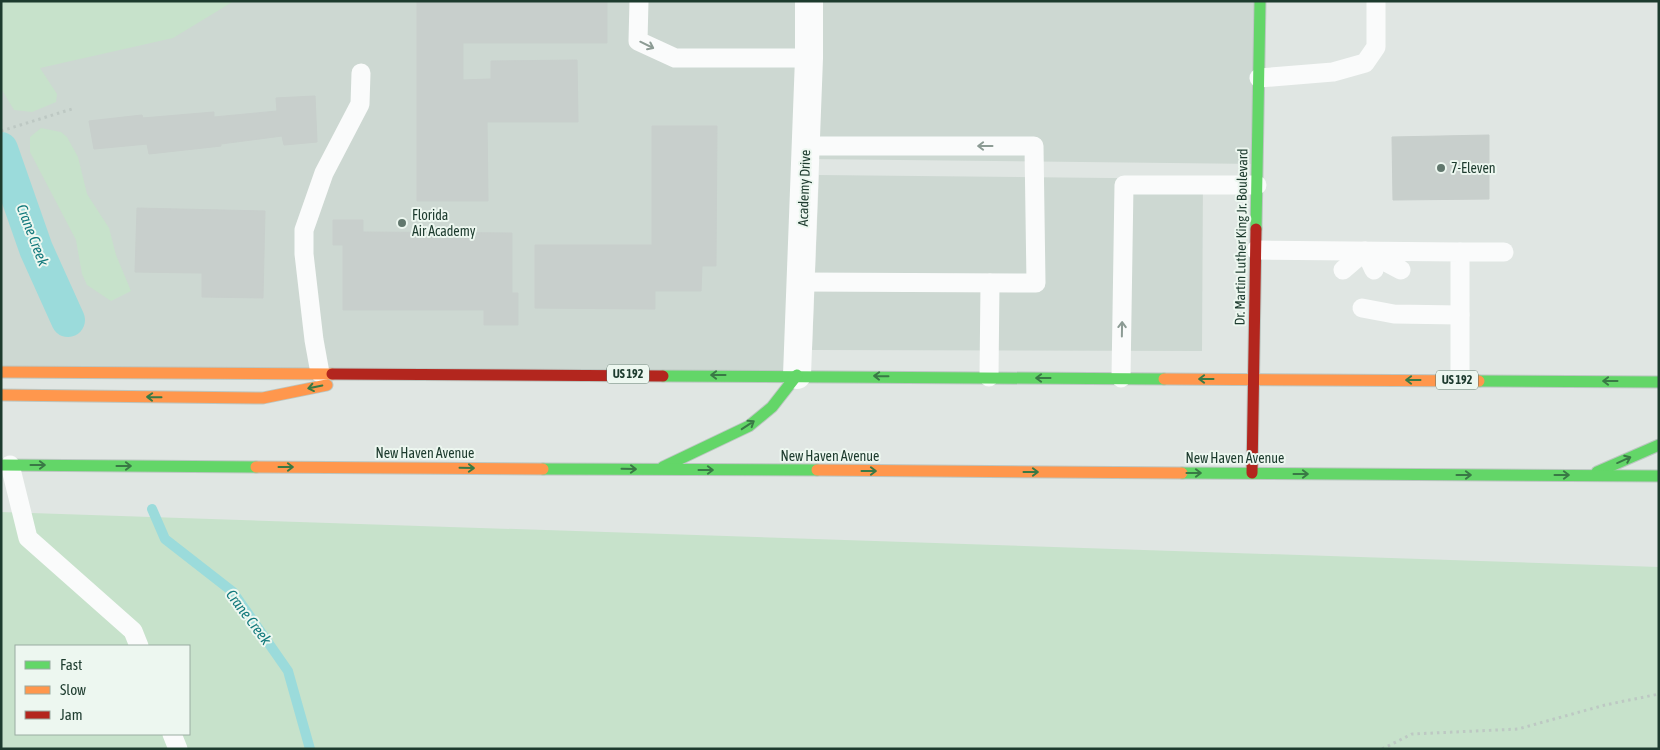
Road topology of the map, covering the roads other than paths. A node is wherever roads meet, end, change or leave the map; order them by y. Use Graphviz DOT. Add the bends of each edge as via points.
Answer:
graph roads {
  1 [pos="639,1"];
  2 [pos="808,1"];
  3 [pos="1260,1"];
  4 [pos="1376,1"];
  5 [pos="809,58"];
  6 [pos="361,73"];
  7 [pos="1259,78"];
  8 [pos="806,146"];
  9 [pos="1257,185"];
  10 [pos="1256,250"];
  11 [pos="1365,251"];
  12 [pos="1460,252"];
  13 [pos="1504,252"];
  14 [pos="1343,270"];
  15 [pos="1374,270"];
  16 [pos="1401,270"];
  17 [pos="800,282"];
  18 [pos="990,283"];
  19 [pos="1412,307"];
  20 [pos="1362,308"];
  21 [pos="1393,311"];
  22 [pos="1460,315"];
  23 [pos="1,372"];
  24 [pos="320,373"];
  25 [pos="380,374"];
  26 [pos="797,375"];
  27 [pos="989,377"];
  28 [pos="1121,378"];
  29 [pos="1254,379"];
  30 [pos="1460,380"];
  31 [pos="1659,382"];
  32 [pos="1,395"];
  33 [pos="1659,445"];
  34 [pos="6,465"];
  35 [pos="658,470"];
  36 [pos="1252,473"];
  37 [pos="1589,475"];
  38 [pos="1659,476"];
  39 [pos="139,645"];
  40 [pos="172,735"];
  41 [pos="178,749"];
  1 -- 5 [label="lane, one-way" via="638,41 675,58"];
  2 -- 5 [label="street, Academy Drive"];
  3 -- 7 [label="main road, Dr. Martin Luther King Jr. Boulevard"];
  4 -- 7 [label="lane" via="1376,47 1365,64 1333,72"];
  5 -- 8 [label="street, Academy Drive"];
  6 -- 24 [label="lane" via="360,104 324,173 304,230 304,254"];
  7 -- 9 [label="main road, Dr. Martin Luther King Jr. Boulevard"];
  8 -- 17 [label="street, Academy Drive"];
  18 -- 8 [label="lane, one-way" via="1036,283 1034,146"];
  9 -- 10 [label="main road, Dr. Martin Luther King Jr. Boulevard"];
  28 -- 9 [label="lane, one-way" via="1124,186"];
  10 -- 11 [label="lane"];
  10 -- 29 [label="main road, Dr. Martin Luther King Jr. Boulevard"];
  11 -- 12 [label="lane"];
  11 -- 14 [label="lane"];
  11 -- 15 [label="lane"];
  11 -- 16 [label="lane"];
  12 -- 13 [label="lane"];
  12 -- 22 [label="lane"];
  17 -- 18 [label="lane"];
  17 -- 26 [label="street, Academy Drive"];
  18 -- 27 [label="lane"];
  19 -- 21 [label="lane"];
  20 -- 21 [label="lane"];
  21 -- 22 [label="lane"];
  22 -- 30 [label="lane"];
  23 -- 24 [label="main road, US 192"];
  24 -- 25 [label="main road, US 192"];
  26 -- 25 [label="main road, US 192, one-way"];
  25 -- 32 [label="main road, one-way" via="263,398"];
  27 -- 26 [label="main road, US 192, one-way"];
  35 -- 26 [label="main road, one-way" via="749,426 772,407"];
  28 -- 27 [label="main road, US 192, one-way"];
  29 -- 28 [label="main road, US 192, one-way"];
  30 -- 29 [label="main road, US 192, one-way"];
  29 -- 36 [label="main road, Dr. Martin Luther King Jr. Boulevard"];
  31 -- 30 [label="main road, US 192, one-way"];
  37 -- 33 [label="main road, one-way"];
  34 -- 35 [label="main road, New Haven Avenue, one-way"];
  34 -- 39 [label="lane" via="28,538 133,631"];
  35 -- 36 [label="main road, New Haven Avenue, one-way"];
  36 -- 37 [label="main road, New Haven Avenue, one-way"];
  37 -- 38 [label="main road, New Haven Avenue"];
  40 -- 41 [label="lane"];
}
